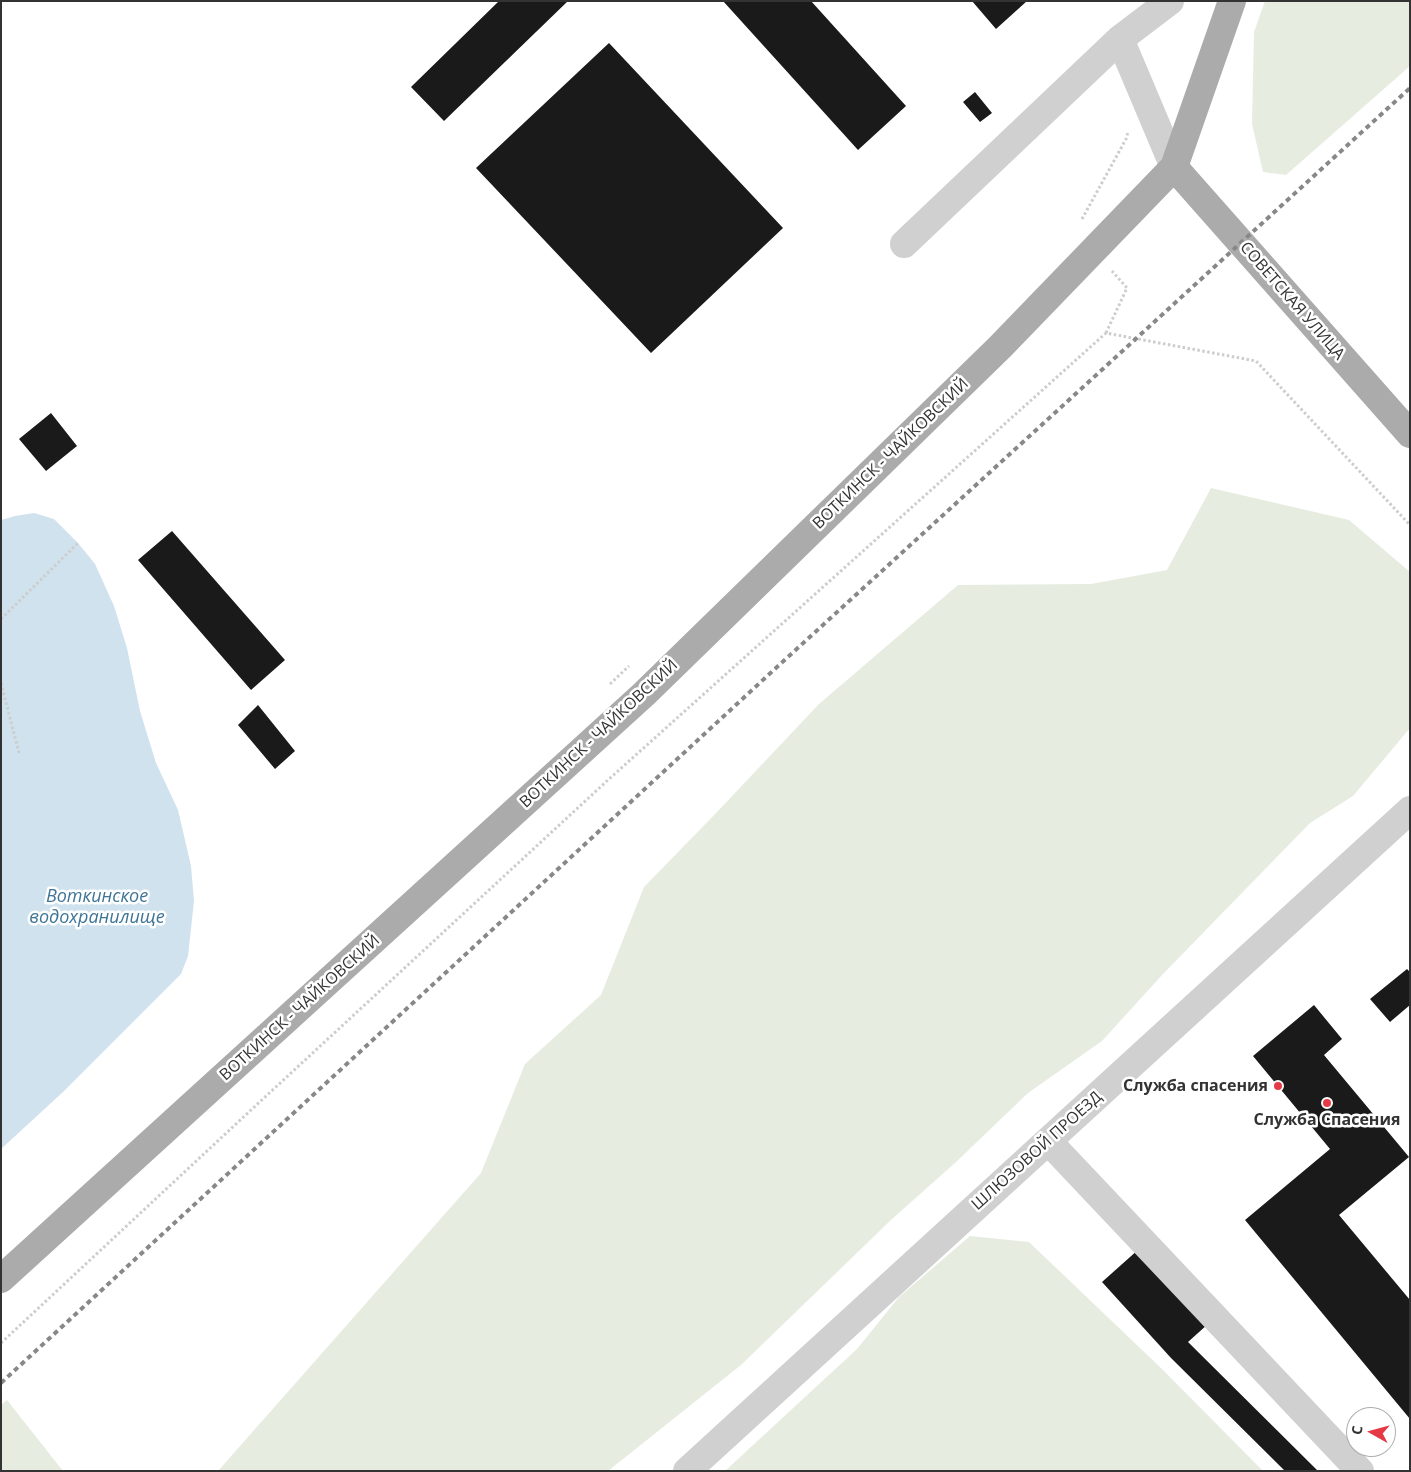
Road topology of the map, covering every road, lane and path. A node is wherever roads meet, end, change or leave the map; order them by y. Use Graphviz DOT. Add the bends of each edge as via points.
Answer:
graph roads {
  1 [pos="1170,1"];
  2 [pos="1232,1"];
  3 [pos="1120,39"];
  4 [pos="1128,131"];
  5 [pos="1174,167"];
  6 [pos="904,244"];
  7 [pos="1093,251"];
  8 [pos="1106,333"];
  9 [pos="1410,434"];
  10 [pos="1410,525"];
  11 [pos="78,542"];
  12 [pos="1,619"];
  13 [pos="632,664"];
  14 [pos="1,683"];
  15 [pos="604,690"];
  16 [pos="19,753"];
  17 [pos="1410,810"];
  18 [pos="1048,1141"];
  19 [pos="1,1279"];
  20 [pos="1,1343"];
  21 [pos="687,1471"];
  22 [pos="1360,1471"];
  1 -- 3 [label="street"];
  2 -- 5 [label="main road"];
  3 -- 5 [label="street"];
  3 -- 6 [label="street"];
  4 -- 7 [label="path" via="1077,229"];
  5 -- 7 [label="main road, ВОТКИНСК - ЧАЙКОВСКИЙ"];
  5 -- 9 [label="main road, СОВЕТСКАЯ УЛИЦА"];
  7 -- 8 [label="path" via="1127,288"];
  7 -- 19 [label="main road, ВОТКИНСК - ЧАЙКОВСКИЙ" via="1000,347 644,694"];
  8 -- 10 [label="path" via="1256,361"];
  8 -- 20 [label="path" via="608,780"];
  11 -- 12 [label="path"];
  13 -- 15 [label="path"];
  14 -- 16 [label="path"];
  17 -- 18 [label="street, ШЛЮЗОВОЙ ПРОЕЗД"];
  18 -- 21 [label="street, ШЛЮЗОВОЙ ПРОЕЗД"];
  18 -- 22 [label="street"];
}
